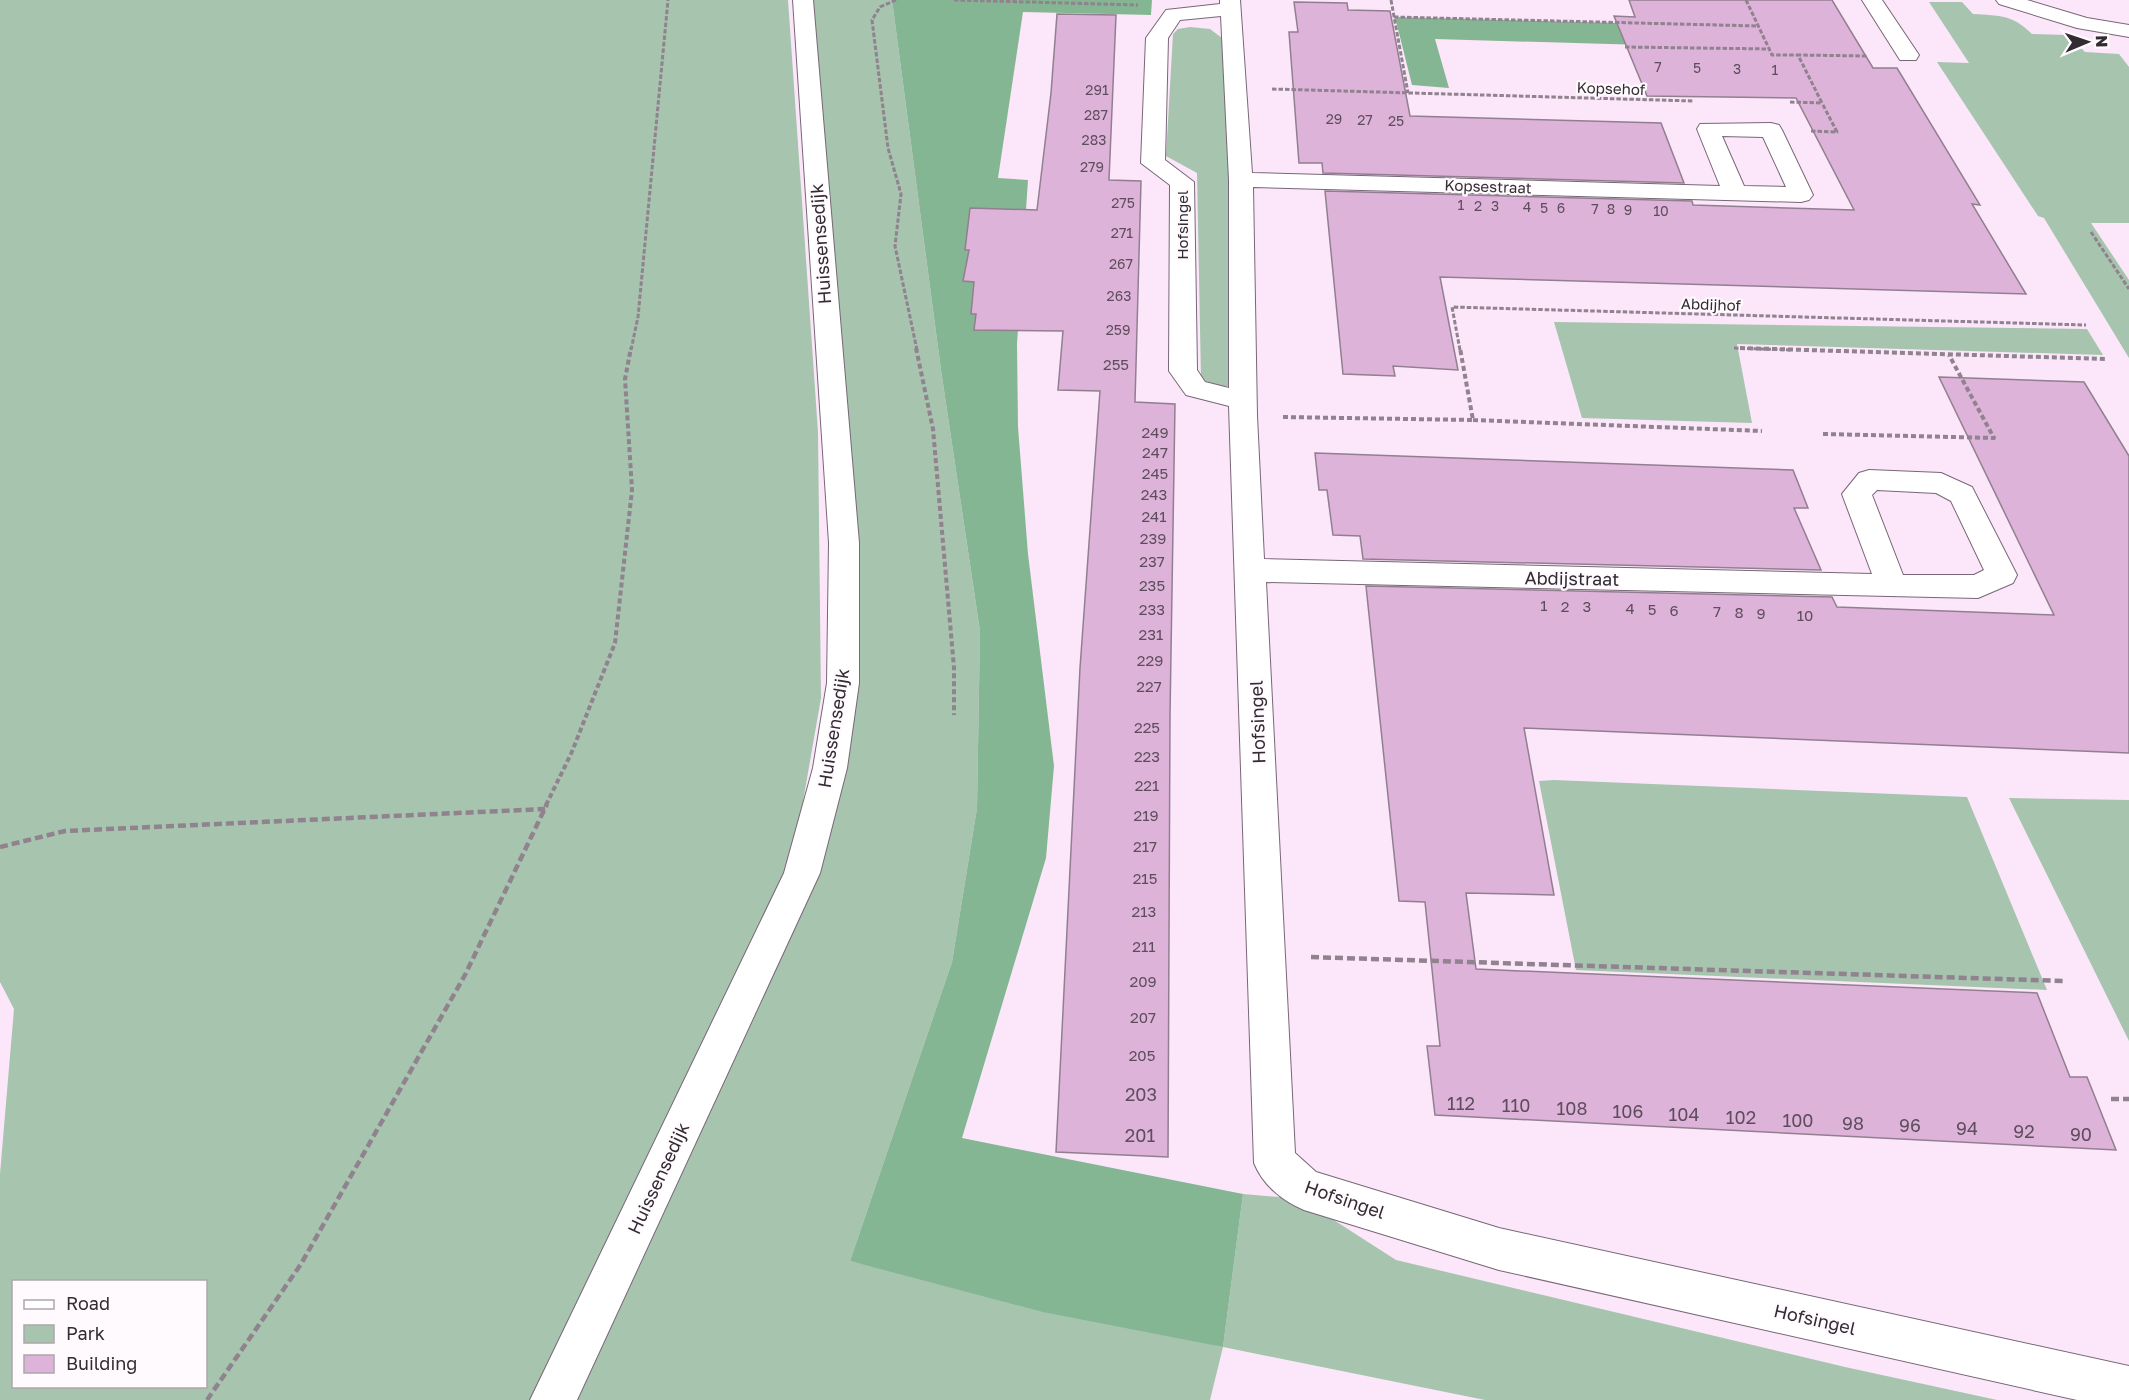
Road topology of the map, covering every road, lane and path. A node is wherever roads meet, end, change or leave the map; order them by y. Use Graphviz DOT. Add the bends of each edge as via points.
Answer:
graph roads {
  1 [pos="668,0"];
  2 [pos="803,0"];
  3 [pos="896,0"];
  4 [pos="954,0"];
  5 [pos="1391,0"];
  6 [pos="1746,0"];
  7 [pos="1872,0"];
  8 [pos="2006,0"];
  9 [pos="2033,0"];
  10 [pos="1230,4"];
  11 [pos="2050,13"];
  12 [pos="1173,14"];
  13 [pos="1394,17"];
  14 [pos="1758,26"];
  15 [pos="2127,33"];
  16 [pos="1625,47"];
  17 [pos="1770,50"];
  18 [pos="1798,55"];
  19 [pos="1908,55"];
  20 [pos="1876,56"];
  21 [pos="1235,88"];
  22 [pos="1408,93"];
  23 [pos="1694,101"];
  24 [pos="1787,102"];
  25 [pos="1241,180"];
  26 [pos="1735,193"];
  27 [pos="2091,232"];
  28 [pos="2129,289"];
  29 [pos="2086,325"];
  30 [pos="1734,348"];
  31 [pos="1949,354"];
  32 [pos="2108,359"];
  33 [pos="1244,408"];
  34 [pos="1473,420"];
  35 [pos="1762,431"];
  36 [pos="1823,434"];
  37 [pos="1251,570"];
  38 [pos="1892,586"];
  39 [pos="954,715"];
  40 [pos="545,809"];
  41 [pos="0,847"];
  42 [pos="1266,956"];
  43 [pos="2063,981"];
  44 [pos="2111,1099"];
  45 [pos="2129,1100"];
  46 [pos="2129,1389"];
  47 [pos="207,1400"];
  48 [pos="553,1400"];
  1 -- 40 [label="path" via="638,317 625,380 632,490 615,643"];
  2 -- 48 [label="street, Huissensedijk" via="844,543 843,683 830,768 802,873"];
  3 -- 39 [label="path" via="880,7 872,20 888,148 902,194 895,246 933,429 954,668"];
  4 -- 12 [label="path" via="1143,5"];
  5 -- 13 [label="path"];
  6 -- 14 [label="path"];
  7 -- 19 [label="street"];
  8 -- 11 [label="street"];
  9 -- 11 [label="street"];
  10 -- 12 [label="street, Hofsingel"];
  10 -- 21 [label="street, Hofsingel"];
  11 -- 15 [label="street"];
  12 -- 33 [label="street, Hofsingel" via="1157,38 1153,163 1182,182 1183,371 1196,389"];
  13 -- 14 [label="path"];
  13 -- 22 [label="path"];
  14 -- 17 [label="path"];
  16 -- 17 [label="path"];
  17 -- 18 [label="path" via="1772,55"];
  18 -- 20 [label="path"];
  18 -- 24 [label="path" via="1822,103"];
  21 -- 22 [label="path, Kopsehof"];
  21 -- 25 [label="street, Hofsingel"];
  22 -- 23 [label="path, Kopsehof"];
  25 -- 26 [label="street, Kopsestraat"];
  25 -- 33 [label="street, Hofsingel"];
  27 -- 28 [label="path"];
  29 -- 34 [label="path, Abdijhof" via="1452,307"];
  30 -- 31 [label="path"];
  31 -- 32 [label="path"];
  31 -- 36 [label="path" via="1994,438"];
  33 -- 34 [label="path"];
  33 -- 37 [label="street, Hofsingel"];
  34 -- 35 [label="path"];
  37 -- 38 [label="street, Abdijstraat"];
  37 -- 42 [label="street, Hofsingel"];
  38 -- 38 [label="street, Abdijstraat" via="1857,494 1869,480 1941,483 1962,494 2002,575 1978,587"];
  40 -- 41 [label="path" via="65,831"];
  40 -- 47 [label="path" via="465,975 307,1253"];
  42 -- 43 [label="path"];
  42 -- 46 [label="street, Hofsingel" via="1275,1163 1304,1189 1499,1249"];
  44 -- 45 [label="path"];
}
